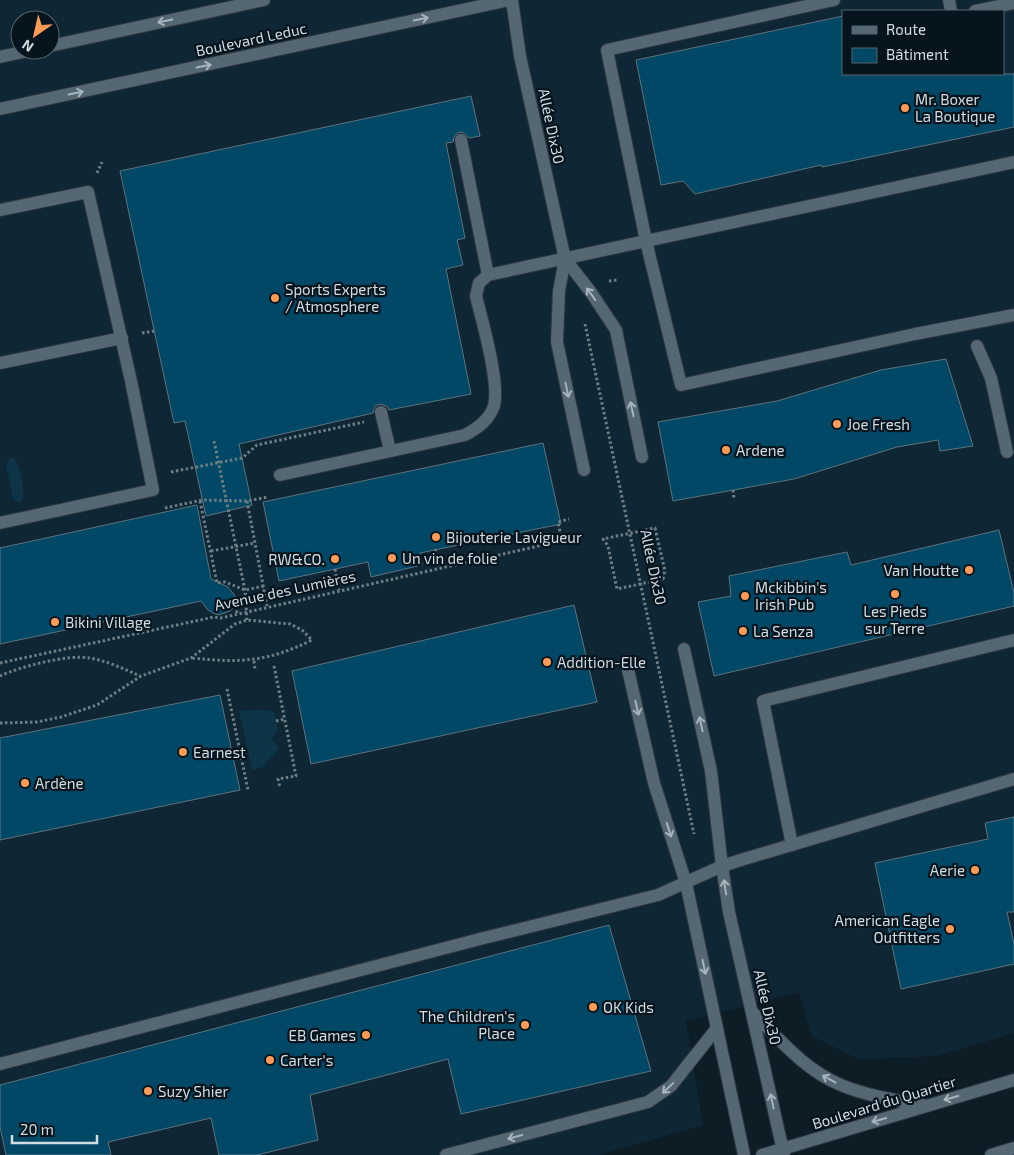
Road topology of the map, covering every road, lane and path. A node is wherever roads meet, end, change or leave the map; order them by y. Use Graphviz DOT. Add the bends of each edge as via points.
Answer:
graph roads {
  1 [pos="264,0"];
  2 [pos="510,0"];
  3 [pos="834,0"];
  4 [pos="1014,3"];
  5 [pos="980,10"];
  6 [pos="60,44"];
  7 [pos="0,109"];
  8 [pos="461,140"];
  9 [pos="1014,162"];
  10 [pos="0,210"];
  11 [pos="646,241"];
  12 [pos="564,259"];
  13 [pos="488,275"];
  14 [pos="1014,315"];
  15 [pos="584,320"];
  16 [pos="154,331"];
  17 [pos="138,334"];
  18 [pos="122,338"];
  19 [pos="977,346"];
  20 [pos="0,363"];
  21 [pos="376,416"];
  22 [pos="214,441"];
  23 [pos="390,451"];
  24 [pos="1007,452"];
  25 [pos="642,457"];
  26 [pos="217,462"];
  27 [pos="584,470"];
  28 [pos="168,472"];
  29 [pos="280,474"];
  30 [pos="733,490"];
  31 [pos="268,497"];
  32 [pos="734,498"];
  33 [pos="224,500"];
  34 [pos="247,501"];
  35 [pos="569,519"];
  36 [pos="0,523"];
  37 [pos="630,534"];
  38 [pos="574,538"];
  39 [pos="562,541"];
  40 [pos="255,543"];
  41 [pos="235,547"];
  42 [pos="436,550"];
  43 [pos="211,551"];
  44 [pos="439,568"];
  45 [pos="334,569"];
  46 [pos="393,572"];
  47 [pos="394,578"];
  48 [pos="641,584"];
  49 [pos="264,586"];
  50 [pos="245,590"];
  51 [pos="339,590"];
  52 [pos="245,600"];
  53 [pos="267,606"];
  54 [pos="245,611"];
  55 [pos="237,613"];
  56 [pos="247,620"];
  57 [pos="1014,640"];
  58 [pos="684,649"];
  59 [pos="191,658"];
  60 [pos="254,661"];
  61 [pos="626,661"];
  62 [pos="0,662"];
  63 [pos="274,666"];
  64 [pos="256,670"];
  65 [pos="0,676"];
  66 [pos="141,676"];
  67 [pos="227,689"];
  68 [pos="285,719"];
  69 [pos="276,721"];
  70 [pos="0,723"];
  71 [pos="1014,779"];
  72 [pos="280,788"];
  73 [pos="248,790"];
  74 [pos="696,842"];
  75 [pos="792,845"];
  76 [pos="722,866"];
  77 [pos="686,882"];
  78 [pos="753,1013"];
  79 [pos="717,1028"];
  80 [pos="0,1064"];
  81 [pos="1014,1080"];
  82 [pos="925,1106"];
  83 [pos="1014,1148"];
  84 [pos="783,1152"];
  85 [pos="446,1155"];
  86 [pos="744,1155"];
  87 [pos="762,1155"];
  88 [pos="991,1155"];
  1 -- 6 [label="street, one-way"];
  7 -- 2 [label="street, Boulevard Leduc, one-way"];
  2 -- 12 [label="street, Allée Dix30"];
  3 -- 11 [label="street" via="607,50"];
  4 -- 5 [label="street"];
  8 -- 13 [label="street"];
  9 -- 11 [label="street"];
  10 -- 18 [label="street" via="88,192"];
  11 -- 12 [label="street"];
  11 -- 14 [label="street" via="681,385"];
  12 -- 13 [label="street"];
  25 -- 12 [label="street, one-way" via="616,330"];
  12 -- 27 [label="street, one-way" via="557,342"];
  13 -- 23 [label="street" via="479,283 476,296 495,385 490,414 477,429 465,435"];
  15 -- 37 [label="path, Allée Dix30"];
  16 -- 17 [label="path"];
  18 -- 20 [label="street"];
  18 -- 36 [label="street" via="153,490"];
  19 -- 24 [label="street" via="991,378"];
  21 -- 23 [label="street"];
  21 -- 26 [label="path" via="257,445 242,458"];
  22 -- 26 [label="path"];
  23 -- 29 [label="street"];
  26 -- 28 [label="path"];
  26 -- 33 [label="path"];
  30 -- 32 [label="path"];
  31 -- 34 [label="path"];
  33 -- 34 [label="path"];
  33 -- 41 [label="path"];
  33 -- 43 [label="path" via="201,500"];
  34 -- 40 [label="path"];
  35 -- 39 [label="path" via="558,522"];
  37 -- 48 [label="path, Allée Dix30"];
  37 -- 48 [label="path, Allée Dix30" via="655,528 665,571 663,579"];
  37 -- 48 [label="path" via="603,539 608,546 617,589"];
  38 -- 39 [label="path, Avenue des Lumières"];
  39 -- 44 [label="path, Avenue des Lumières"];
  40 -- 41 [label="path"];
  40 -- 49 [label="path"];
  41 -- 43 [label="path"];
  41 -- 50 [label="path"];
  42 -- 44 [label="path"];
  43 -- 50 [label="path" via="217,583 225,582"];
  44 -- 47 [label="path, Avenue des Lumières"];
  45 -- 51 [label="path"];
  46 -- 47 [label="path"];
  47 -- 51 [label="path, Avenue des Lumières"];
  48 -- 74 [label="path, Allée Dix30"];
  49 -- 50 [label="path"];
  49 -- 53 [label="path"];
  50 -- 52 [label="path"];
  51 -- 53 [label="path, Avenue des Lumières"];
  52 -- 54 [label="path"];
  52 -- 55 [label="path" via="235,602"];
  53 -- 54 [label="path, Avenue des Lumières"];
  54 -- 55 [label="path, Avenue des Lumières"];
  54 -- 56 [label="path"];
  55 -- 62 [label="path, Avenue des Lumières"];
  56 -- 59 [label="path" via="236,624"];
  56 -- 60 [label="path" via="290,624 312,640 279,655"];
  57 -- 75 [label="street" via="763,701"];
  76 -- 58 [label="street, Allée Dix30, one-way" via="711,771"];
  59 -- 60 [label="path"];
  59 -- 66 [label="path"];
  60 -- 64 [label="path"];
  61 -- 77 [label="street, one-way" via="654,783"];
  63 -- 68 [label="path"];
  65 -- 66 [label="path" via="19,668 89,658"];
  66 -- 70 [label="path" via="111,697 80,711 36,722"];
  67 -- 73 [label="path"];
  68 -- 69 [label="path"];
  68 -- 72 [label="path" via="296,776 278,779"];
  71 -- 75 [label="street"];
  75 -- 76 [label="street"];
  76 -- 77 [label="street"];
  78 -- 76 [label="street, Allée Dix30, one-way" via="729,912"];
  77 -- 79 [label="street, one-way"];
  77 -- 80 [label="street" via="658,895"];
  82 -- 78 [label="street, one-way" via="858,1091 832,1081 796,1057"];
  84 -- 78 [label="street, Allée Dix30, one-way"];
  79 -- 85 [label="street, one-way" via="671,1086 648,1102"];
  79 -- 86 [label="street"];
  81 -- 82 [label="street, Boulevard du Quartier, one-way"];
  82 -- 84 [label="street, Boulevard du Quartier, one-way"];
  83 -- 88 [label="street"];
  84 -- 87 [label="street, Boulevard du Quartier"];
}
